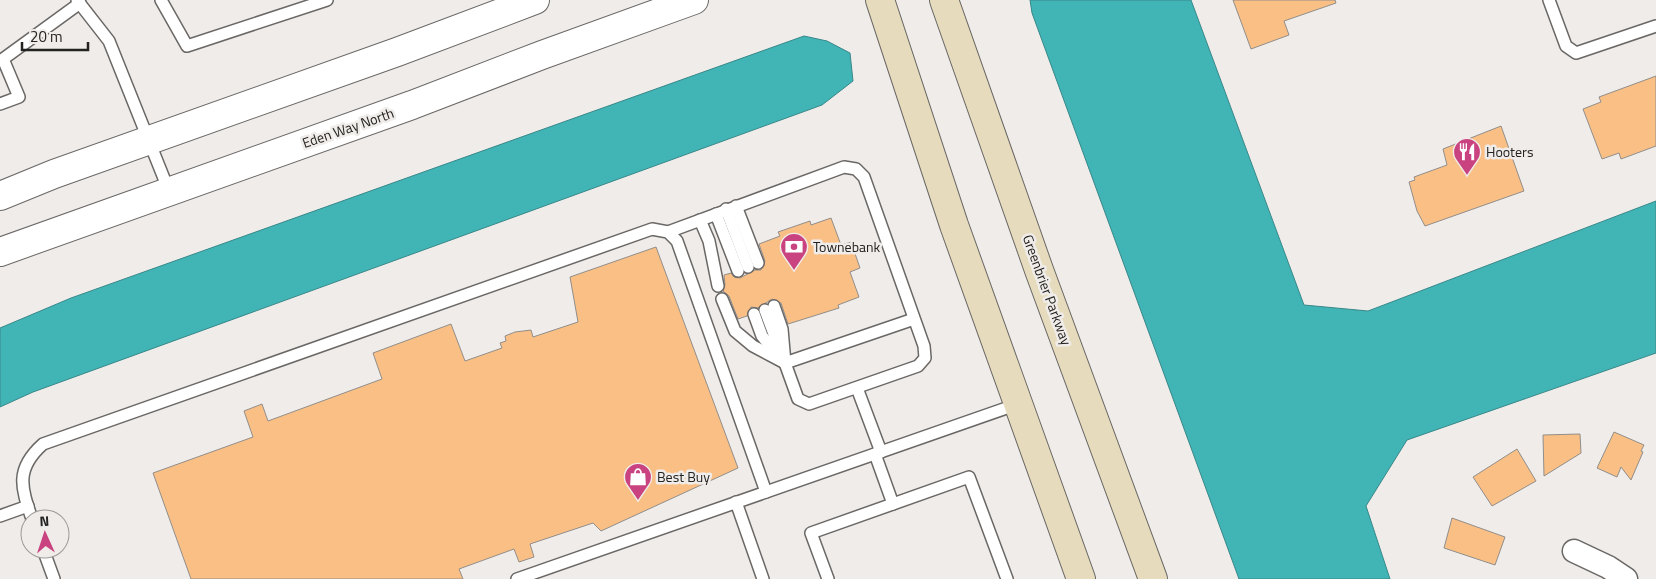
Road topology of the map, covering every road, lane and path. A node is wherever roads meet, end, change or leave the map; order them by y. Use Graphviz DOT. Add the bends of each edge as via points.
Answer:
graph roads {
  1 [pos="161,0"];
  2 [pos="327,0"];
  3 [pos="535,0"];
  4 [pos="694,0"];
  5 [pos="880,0"];
  6 [pos="944,0"];
  7 [pos="1549,0"];
  8 [pos="79,2"];
  9 [pos="1656,26"];
  10 [pos="1,57"];
  11 [pos="0,104"];
  12 [pos="150,140"];
  13 [pos="169,191"];
  14 [pos="0,196"];
  15 [pos="726,210"];
  16 [pos="700,220"];
  17 [pos="668,232"];
  18 [pos="0,252"];
  19 [pos="718,286"];
  20 [pos="722,299"];
  21 [pos="914,319"];
  22 [pos="785,363"];
  23 [pos="857,388"];
  24 [pos="1019,404"];
  25 [pos="878,453"];
  26 [pos="766,492"];
  27 [pos="736,502"];
  28 [pos="893,504"];
  29 [pos="28,506"];
  30 [pos="29,509"];
  31 [pos="0,516"];
  32 [pos="1574,551"];
  33 [pos="47,559"];
  34 [pos="54,579"];
  35 [pos="517,579"];
  36 [pos="764,579"];
  37 [pos="828,579"];
  38 [pos="1008,579"];
  39 [pos="1082,579"];
  40 [pos="1153,579"];
  41 [pos="1626,579"];
  1 -- 2 [label="lane" via="187,46"];
  3 -- 12 [label="street"];
  4 -- 13 [label="street, Eden Way North"];
  5 -- 24 [label="main road" via="954,225"];
  6 -- 40 [label="main road, Greenbrier Parkway"];
  7 -- 9 [label="lane" via="1566,46 1576,54"];
  8 -- 10 [label="lane"];
  8 -- 12 [label="lane" via="109,41"];
  10 -- 11 [label="lane" via="19,97"];
  12 -- 13 [label="lane"];
  12 -- 14 [label="street"];
  13 -- 18 [label="street, Eden Way North"];
  15 -- 15 [label="lane" via="748,267"];
  15 -- 16 [label="lane"];
  15 -- 21 [label="lane" via="844,167 856,169 864,177"];
  16 -- 17 [label="lane"];
  16 -- 19 [label="lane" via="709,241"];
  17 -- 26 [label="lane" via="677,241"];
  17 -- 29 [label="lane" via="652,228 43,444 31,454 22,471"];
  20 -- 22 [label="lane" via="735,332"];
  21 -- 22 [label="lane"];
  21 -- 23 [label="lane" via="925,358 918,366"];
  22 -- 22 [label="lane" via="782,329 764,310 762,336"];
  22 -- 23 [label="lane" via="798,399 809,404"];
  23 -- 25 [label="lane"];
  24 -- 25 [label="lane"];
  24 -- 39 [label="main road"];
  25 -- 26 [label="lane"];
  25 -- 28 [label="lane"];
  26 -- 27 [label="lane"];
  27 -- 35 [label="lane"];
  27 -- 36 [label="lane"];
  28 -- 37 [label="lane" via="811,533"];
  28 -- 38 [label="lane" via="969,477"];
  29 -- 30 [label="lane"];
  29 -- 31 [label="lane"];
  32 -- 41 [label="street"];
  33 -- 34 [label="lane"];
}
